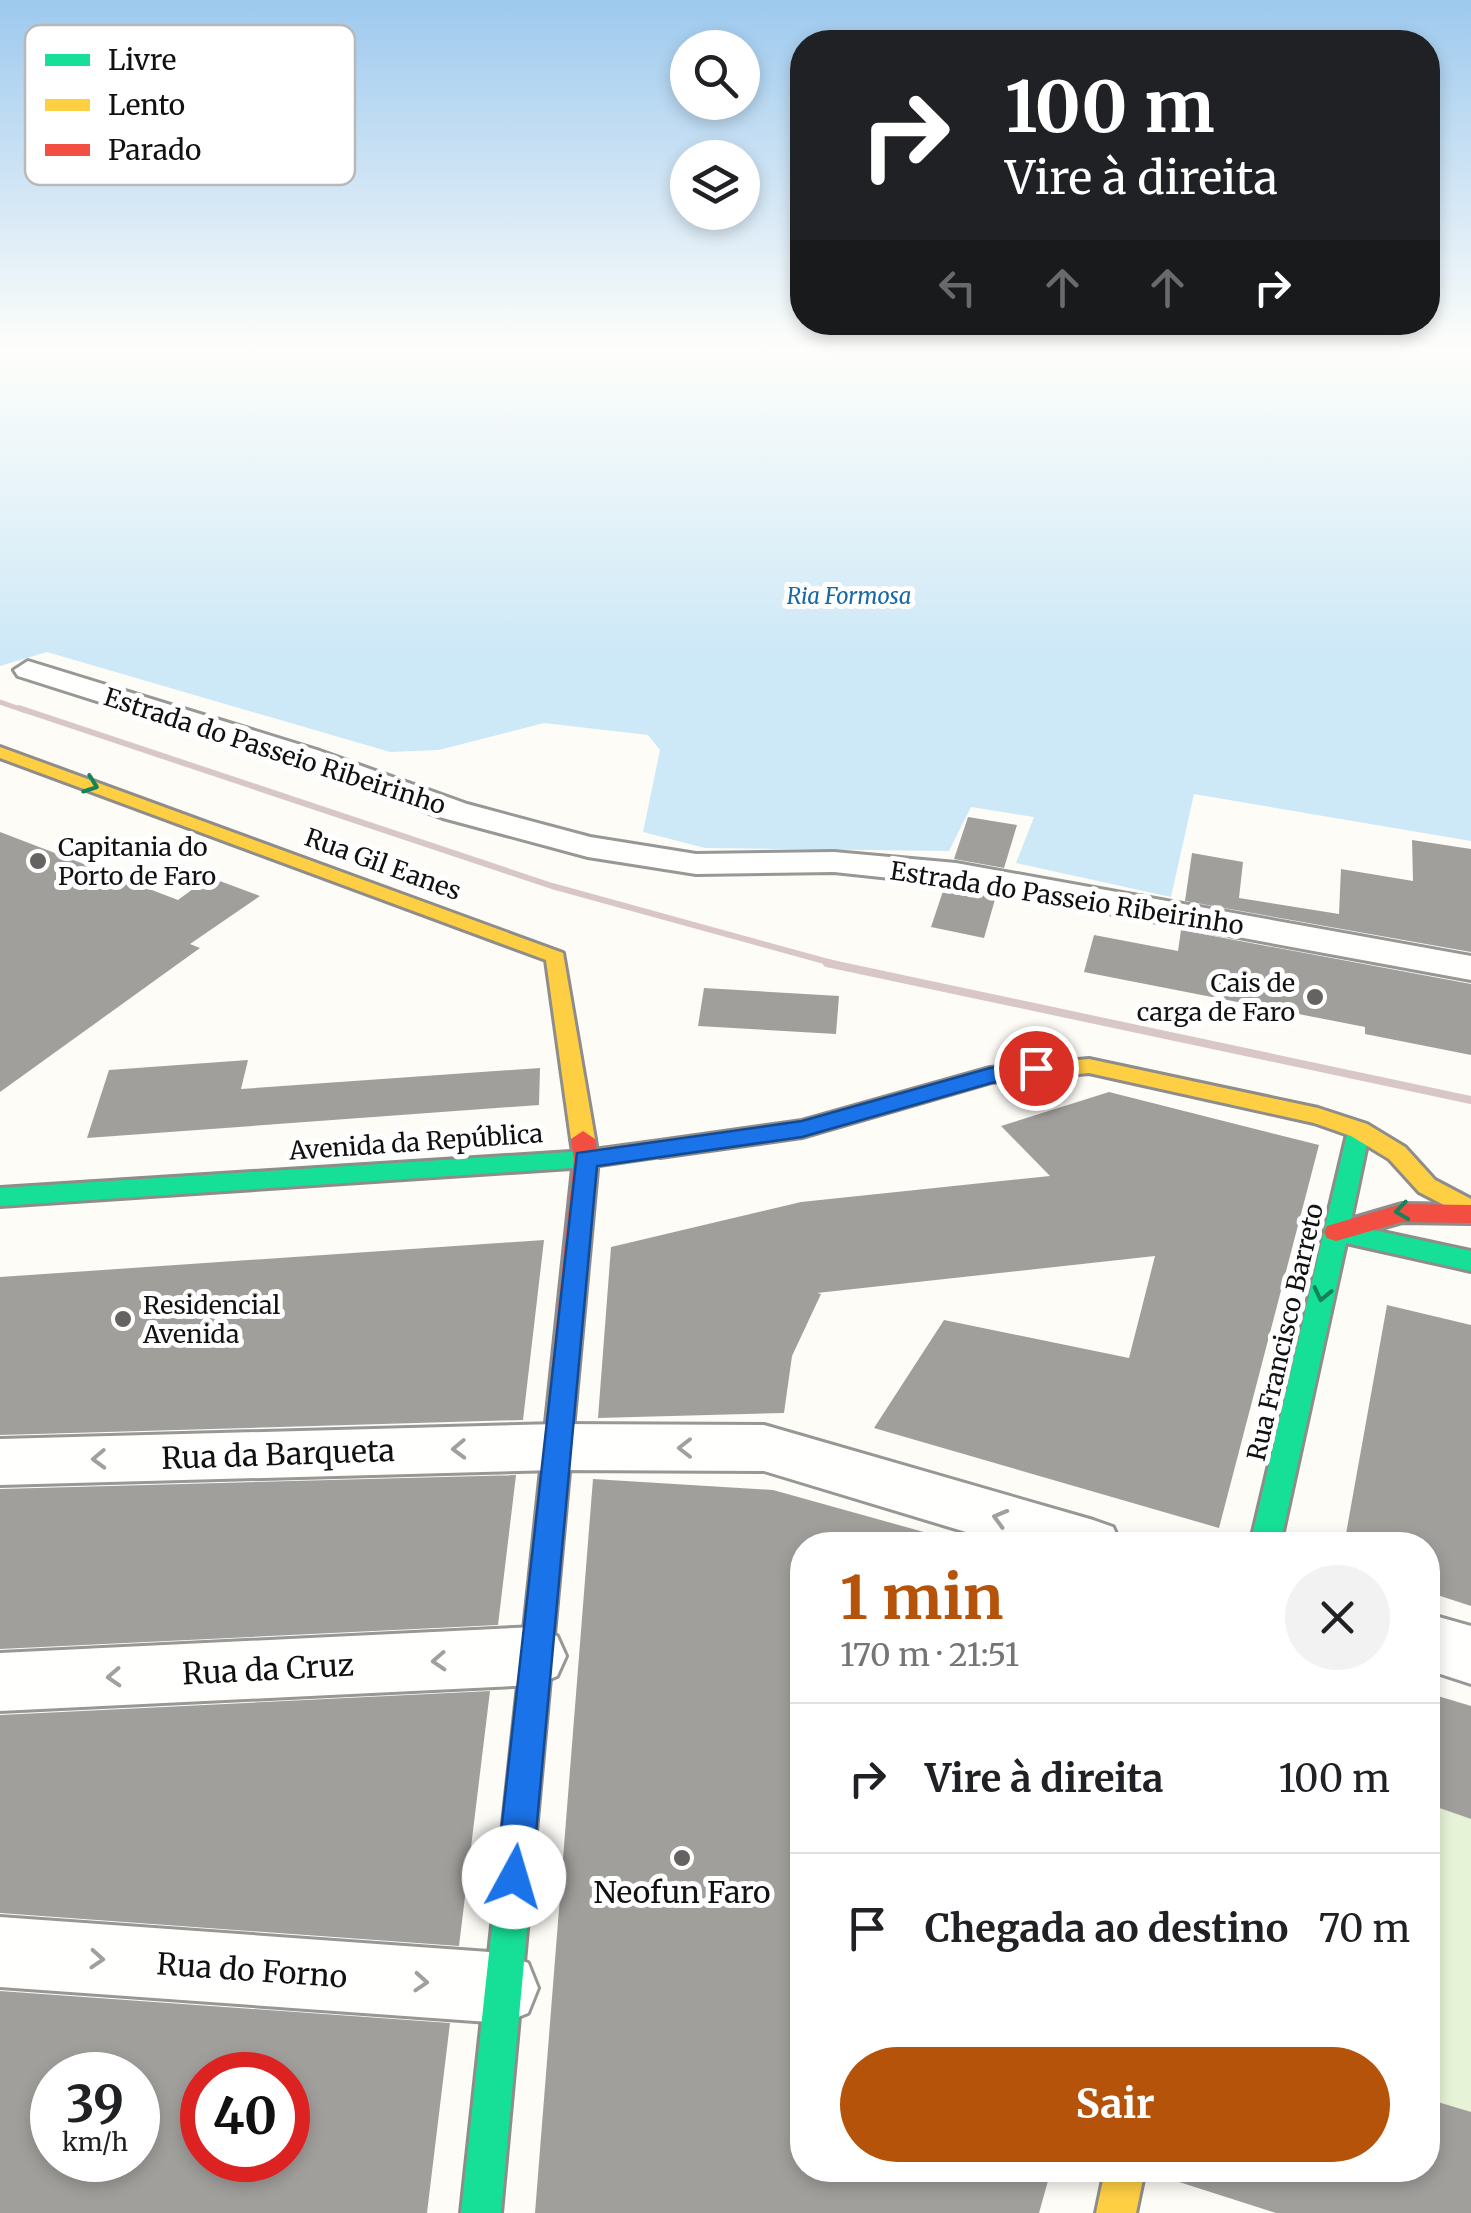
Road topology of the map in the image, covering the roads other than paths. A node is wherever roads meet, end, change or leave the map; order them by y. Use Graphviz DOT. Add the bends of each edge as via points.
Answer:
graph roads {
  1 [pos="28,670"];
  2 [pos="0,752"];
  3 [pos="1471,968"];
  4 [pos="1358,1130"];
  5 [pos="586,1159"];
  6 [pos="0,1197"];
  7 [pos="1471,1212"];
  8 [pos="1336,1232"];
  9 [pos="1471,1260"];
  10 [pos="556,1446"];
  11 [pos="0,1462"];
  12 [pos="1050,1532"];
  13 [pos="1268,1532"];
  14 [pos="1440,1645"];
  15 [pos="1471,1654"];
  16 [pos="536,1656"];
  17 [pos="0,1682"];
  18 [pos="0,1952"];
  19 [pos="504,1988"];
  20 [pos="1122,2182"];
  21 [pos="481,2213"];
  22 [pos="1116,2213"];
  1 -- 3 [label="street, Estrada do Passeio Ribeirinho" via="588,847 696,864 834,862 956,874"];
  2 -- 5 [label="street, Rua Gil Eanes, one-way" via="556,958"];
  4 -- 5 [label="street, Avenida da República" via="1129,1072 1054,1068 990,1075 802,1129"];
  4 -- 7 [label="street, Avenida da República"];
  4 -- 8 [label="street, Rua Francisco Barreto"];
  5 -- 6 [label="street, Avenida da República"];
  5 -- 10 [label="street"];
  7 -- 8 [label="street, one-way" via="1424,1208"];
  8 -- 9 [label="street"];
  8 -- 13 [label="street, Rua Francisco Barreto, one-way"];
  10 -- 11 [label="street, Rua da Barqueta, one-way"];
  12 -- 10 [label="street, Rua da Barqueta, one-way" via="764,1448"];
  10 -- 16 [label="street"];
  14 -- 15 [label="street"];
  16 -- 17 [label="street, Rua da Cruz, one-way"];
  16 -- 19 [label="street"];
  18 -- 19 [label="street, Rua do Forno, one-way"];
  19 -- 21 [label="street"];
  20 -- 22 [label="street"];
}
